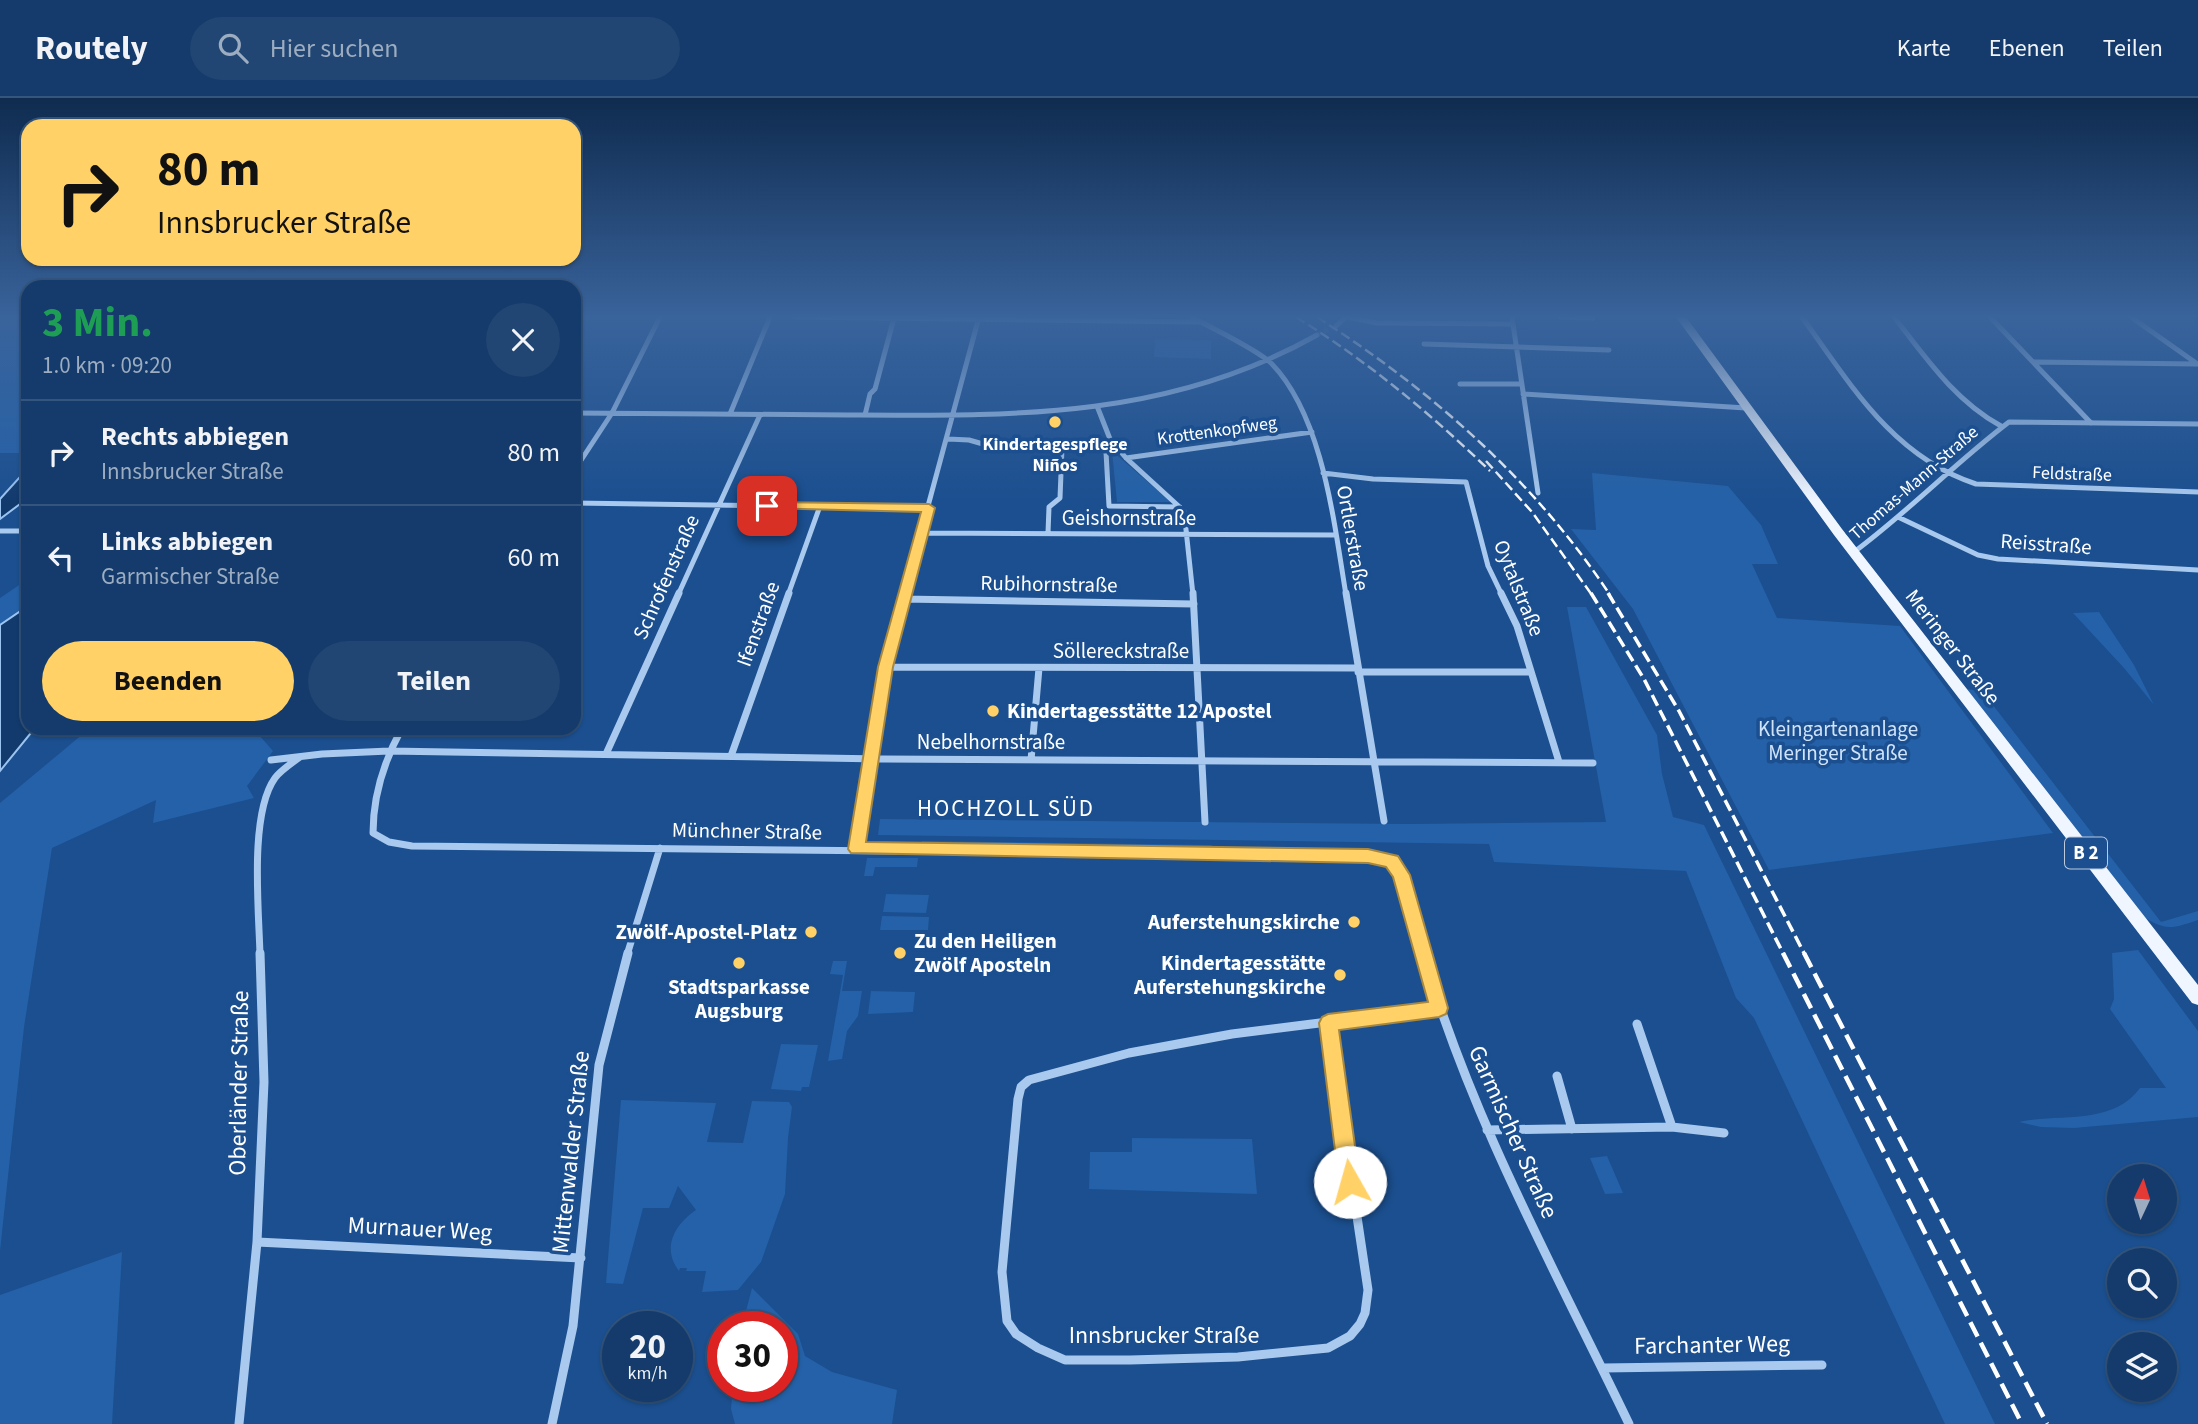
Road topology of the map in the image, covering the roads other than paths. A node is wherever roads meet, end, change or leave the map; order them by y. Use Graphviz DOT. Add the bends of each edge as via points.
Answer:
graph roads {
  1 [pos="629,379"];
  2 [pos="744,379"];
  3 [pos="878,379"];
  4 [pos="963,379"];
  5 [pos="1217,379"];
  6 [pos="1284,379"];
  7 [pos="1520,379"];
  8 [pos="1725,379"];
  9 [pos="1849,379"];
  10 [pos="1946,379"];
  11 [pos="2050,379"];
  12 [pos="1460,384"];
  13 [pos="1521,384"];
  14 [pos="1523,394"];
  15 [pos="1097,407"];
  16 [pos="1746,408"];
  17 [pos="581,413"];
  18 [pos="612,413"];
  19 [pos="730,415"];
  20 [pos="760,415"];
  21 [pos="864,415"];
  22 [pos="954,416"];
  23 [pos="2091,424"];
  24 [pos="2198,425"];
  25 [pos="2001,426"];
  26 [pos="1312,432"];
  27 [pos="948,439"];
  28 [pos="1110,439"];
  29 [pos="1126,458"];
  30 [pos="581,460"];
  31 [pos="1324,473"];
  32 [pos="1948,474"];
  33 [pos="2198,492"];
  34 [pos="1538,493"];
  35 [pos="581,503"];
  36 [pos="718,505"];
  37 [pos="820,506"];
  38 [pos="1180,507"];
  39 [pos="929,508"];
  40 [pos="1900,518"];
  41 [pos="0,531"];
  42 [pos="21,531"];
  43 [pos="922,533"];
  44 [pos="1048,533"];
  45 [pos="1188,534"];
  46 [pos="1336,535"];
  47 [pos="1854,552"];
  48 [pos="2198,570"];
  49 [pos="904,599"];
  50 [pos="1194,604"];
  51 [pos="885,667"];
  52 [pos="1039,668"];
  53 [pos="1197,669"];
  54 [pos="1357,670"];
  55 [pos="1531,672"];
  56 [pos="398,735"];
  57 [pos="388,751"];
  58 [pos="606,754"];
  59 [pos="731,755"];
  60 [pos="301,757"];
  61 [pos="870,759"];
  62 [pos="1201,759"];
  63 [pos="271,760"];
  64 [pos="1031,760"];
  65 [pos="1375,761"];
  66 [pos="1559,762"];
  67 [pos="1593,763"];
  68 [pos="1384,821"];
  69 [pos="1205,822"];
  70 [pos="660,848"];
  71 [pos="857,849"];
  72 [pos="1376,856"];
  73 [pos="2198,998"];
  74 [pos="1439,1008"];
  75 [pos="1328,1023"];
  76 [pos="1637,1024"];
  77 [pos="1557,1076"];
  78 [pos="1672,1127"];
  79 [pos="1572,1129"];
  80 [pos="1487,1130"];
  81 [pos="1724,1133"];
  82 [pos="257,1242"];
  83 [pos="581,1258"];
  84 [pos="1822,1365"];
  85 [pos="1603,1368"];
  86 [pos="239,1424"];
  87 [pos="552,1424"];
  88 [pos="1629,1424"];
  1 -- 18 [label="street"];
  2 -- 19 [label="street"];
  3 -- 21 [label="street"];
  4 -- 22 [label="street"];
  5 -- 15 [label="street"];
  6 -- 26 [label="street, Ortlerstraße"];
  7 -- 13 [label="street"];
  8 -- 16 [label="main road, Meringer Straße / B 2"];
  9 -- 32 [label="street, Feldstraße" via="1887,429 1913,454"];
  10 -- 25 [label="street" via="1978,413"];
  11 -- 23 [label="street"];
  12 -- 13 [label="street"];
  13 -- 14 [label="street"];
  14 -- 16 [label="street"];
  14 -- 34 [label="street"];
  15 -- 22 [label="street"];
  15 -- 28 [label="street"];
  16 -- 47 [label="main road, Meringer Straße / B 2"];
  17 -- 18 [label="street"];
  18 -- 19 [label="street"];
  18 -- 30 [label="street"];
  19 -- 20 [label="street"];
  20 -- 21 [label="street"];
  20 -- 36 [label="street, Schrofenstraße"];
  21 -- 22 [label="street"];
  22 -- 27 [label="street"];
  23 -- 24 [label="street, Thomas-Mann-Straße"];
  23 -- 25 [label="street, Thomas-Mann-Straße" via="2009,422"];
  25 -- 32 [label="street, Thomas-Mann-Straße"];
  26 -- 29 [label="street, Krottenkopfweg"];
  26 -- 31 [label="street, Ortlerstraße"];
  27 -- 39 [label="street"];
  27 -- 44 [label="street" via="997,448 1062,448 1060,498 1049,507"];
  28 -- 29 [label="street"];
  28 -- 38 [label="street" via="1106,452 1109,506"];
  29 -- 38 [label="street"];
  31 -- 46 [label="street, Ortlerstraße"];
  31 -- 55 [label="street, Oytalstraße" via="1466,482 1488,566 1517,626"];
  32 -- 33 [label="street, Feldstraße" via="1976,484"];
  32 -- 40 [label="street, Thomas-Mann-Straße"];
  35 -- 36 [label="street"];
  36 -- 37 [label="street"];
  36 -- 58 [label="street, Schrofenstraße"];
  37 -- 39 [label="street"];
  37 -- 59 [label="street, Ifenstraße"];
  38 -- 45 [label="street"];
  39 -- 43 [label="street"];
  40 -- 47 [label="street, Thomas-Mann-Straße"];
  40 -- 48 [label="street, Reisstraße" via="1979,555 1998,559"];
  41 -- 42 [label="street"];
  43 -- 44 [label="street, Geishornstraße"];
  43 -- 49 [label="street"];
  44 -- 45 [label="street, Geishornstraße"];
  45 -- 46 [label="street, Geishornstraße"];
  45 -- 50 [label="street"];
  46 -- 54 [label="street, Ortlerstraße"];
  47 -- 73 [label="main road, Meringer Straße / B 2"];
  49 -- 50 [label="street, Rubihornstraße"];
  49 -- 51 [label="street"];
  50 -- 53 [label="street"];
  51 -- 52 [label="street, Söllereckstraße"];
  51 -- 61 [label="street"];
  52 -- 53 [label="street, Söllereckstraße"];
  52 -- 64 [label="street"];
  53 -- 54 [label="street, Söllereckstraße"];
  53 -- 62 [label="street"];
  54 -- 55 [label="street, Söllereckstraße"];
  54 -- 65 [label="street, Ortlerstraße"];
  55 -- 66 [label="street, Oytalstraße"];
  56 -- 57 [label="street"];
  57 -- 58 [label="street, Nebelhornstraße"];
  57 -- 60 [label="street"];
  57 -- 70 [label="street, Münchner Straße" via="372,813 373,833 389,842"];
  58 -- 59 [label="street, Nebelhornstraße"];
  59 -- 61 [label="street, Nebelhornstraße"];
  60 -- 63 [label="street"];
  60 -- 82 [label="street, Oberländer Straße" via="275,778 257,844 264,1060"];
  61 -- 64 [label="street, Nebelhornstraße"];
  61 -- 71 [label="street"];
  62 -- 64 [label="street, Nebelhornstraße"];
  62 -- 65 [label="street, Nebelhornstraße"];
  62 -- 69 [label="street"];
  65 -- 66 [label="street, Nebelhornstraße"];
  65 -- 68 [label="street, Ortlerstraße"];
  66 -- 67 [label="street, Nebelhornstraße"];
  70 -- 71 [label="street, Münchner Straße"];
  70 -- 83 [label="street, Mittenwalder Straße" via="598,1065"];
  71 -- 72 [label="street, Münchner Straße"];
  72 -- 74 [label="street, Garmischer Straße" via="1392,861 1401,875"];
  74 -- 75 [label="street, Innsbrucker Straße"];
  74 -- 80 [label="street, Garmischer Straße"];
  75 -- 75 [label="street, Innsbrucker Straße" via="1161,1047 1039,1077 1021,1087 1002,1272 1007,1321 1016,1334 1065,1360 1301,1353 1328,1348 1350,1336 1365,1313 1368,1290"];
  76 -- 78 [label="street"];
  77 -- 79 [label="street"];
  78 -- 79 [label="street"];
  78 -- 81 [label="street"];
  79 -- 80 [label="street"];
  80 -- 85 [label="street, Garmischer Straße"];
  82 -- 83 [label="street, Murnauer Weg"];
  82 -- 86 [label="street, Oberländer Straße"];
  83 -- 87 [label="street, Mittenwalder Straße" via="573,1326"];
  84 -- 85 [label="street, Farchanter Weg"];
  85 -- 88 [label="street, Garmischer Straße"];
}
